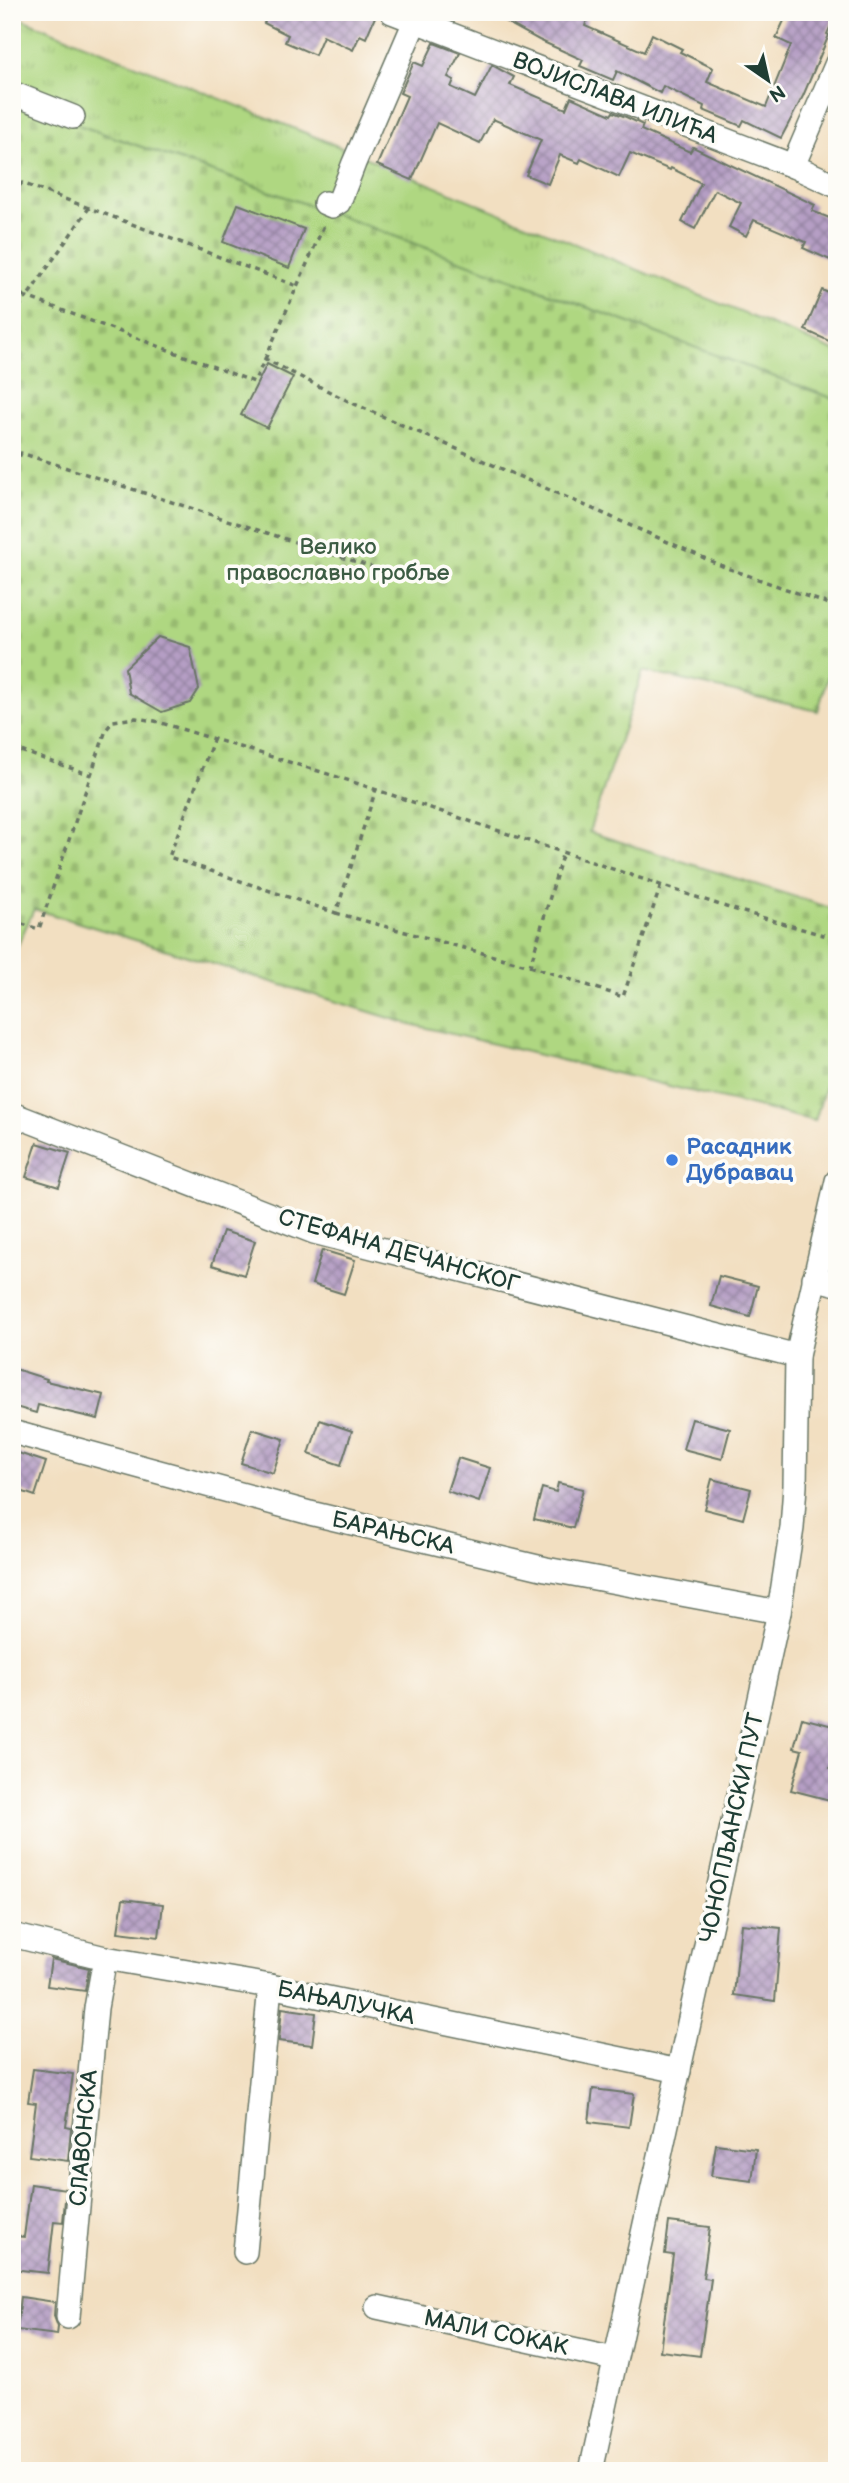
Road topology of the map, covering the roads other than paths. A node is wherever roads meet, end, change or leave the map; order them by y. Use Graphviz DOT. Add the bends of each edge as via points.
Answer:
graph roads {
  1 [pos="392,12"];
  2 [pos="417,17"];
  3 [pos="837,63"];
  4 [pos="12,93"];
  5 [pos="73,117"];
  6 [pos="793,166"];
  7 [pos="837,186"];
  8 [pos="329,204"];
  9 [pos="12,1114"];
  10 [pos="837,1181"];
  11 [pos="814,1278"];
  12 [pos="837,1284"];
  13 [pos="797,1356"];
  14 [pos="12,1432"];
  15 [pos="779,1612"];
  16 [pos="12,1935"];
  17 [pos="104,1958"];
  18 [pos="270,1986"];
  19 [pos="679,2070"];
  20 [pos="245,2252"];
  21 [pos="377,2307"];
  22 [pos="68,2317"];
  23 [pos="614,2359"];
  24 [pos="591,2471"];
  1 -- 2 [label="street, ВОЈИСЛАВА ИЛИЋА"];
  2 -- 6 [label="street, ВОЈИСЛАВА ИЛИЋА"];
  2 -- 8 [label="street" via="339,202"];
  3 -- 6 [label="street"];
  4 -- 5 [label="street"];
  6 -- 7 [label="street, ВОЈИСЛАВА ИЛИЋА"];
  9 -- 13 [label="street, СТЕФАНА ДЕЧАНСКОГ" via="314,1232"];
  10 -- 11 [label="street, ЧОНОПЉАНСКИ ПУТ"];
  11 -- 12 [label="street"];
  11 -- 13 [label="street, ЧОНОПЉАНСКИ ПУТ"];
  13 -- 15 [label="street, ЧОНОПЉАНСКИ ПУТ" via="795,1486"];
  14 -- 15 [label="street, БАРАЊСКА" via="310,1513 546,1569"];
  15 -- 19 [label="street, ЧОНОПЉАНСКИ ПУТ"];
  16 -- 17 [label="street, БАЊАЛУЧКА"];
  17 -- 18 [label="street, БАЊАЛУЧКА"];
  17 -- 22 [label="street, СЛАВОНСКА"];
  18 -- 19 [label="street, БАЊАЛУЧКА"];
  18 -- 20 [label="street"];
  19 -- 23 [label="street, ЧОНОПЉАНСКИ ПУТ"];
  21 -- 23 [label="street, МАЛИ СОКАК"];
  23 -- 24 [label="street, ЧОНОПЉАНСКИ ПУТ"];
}
